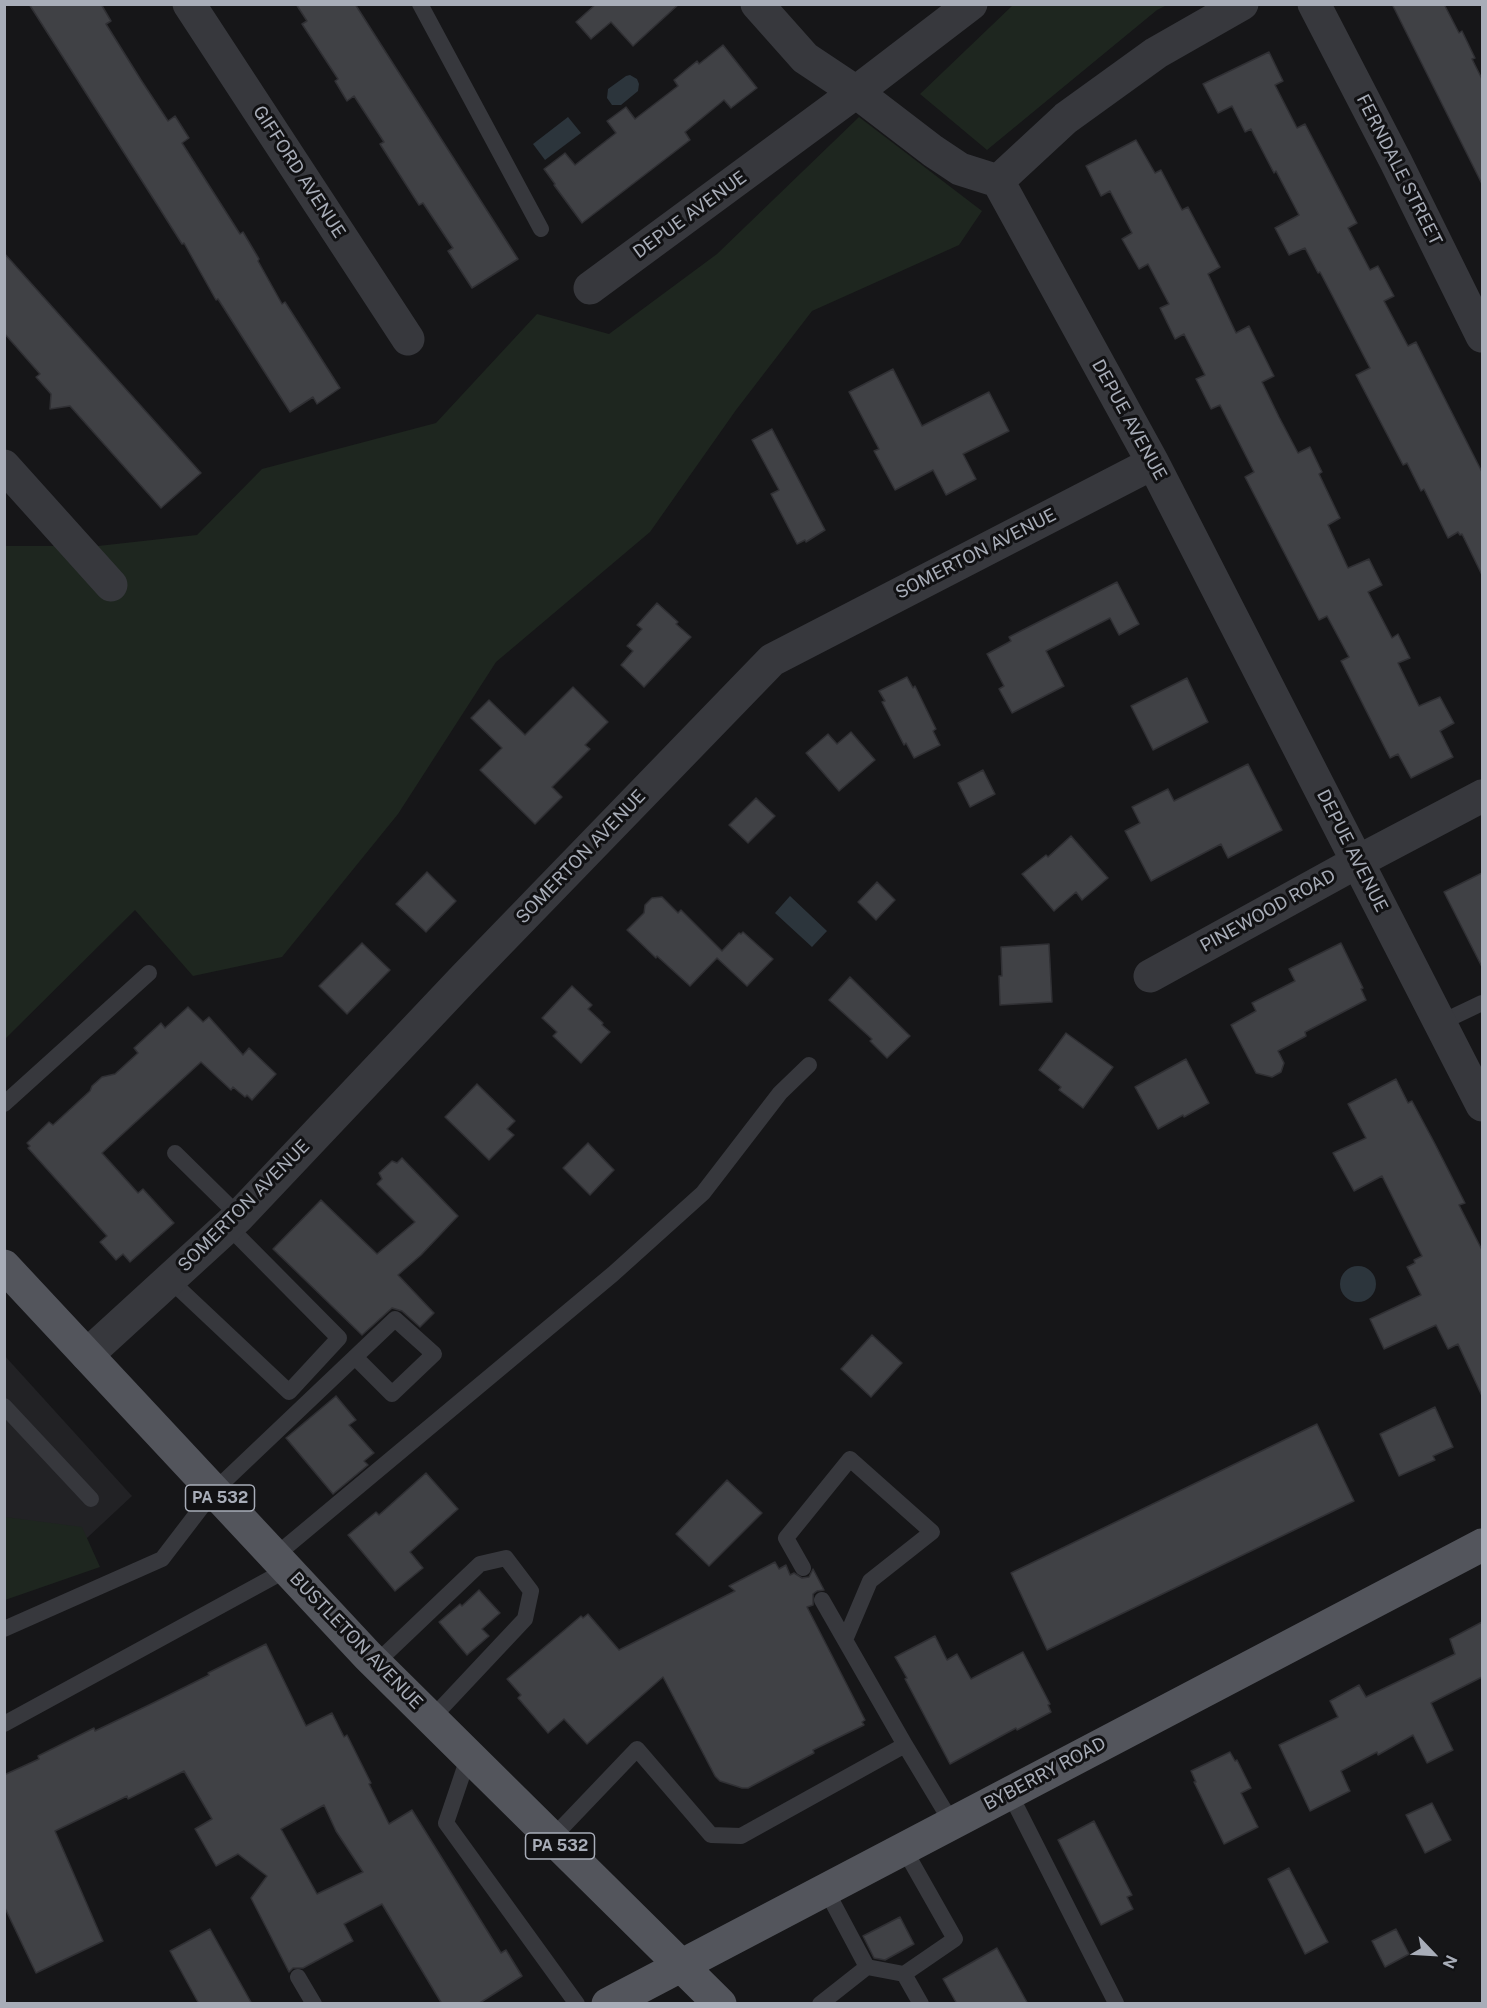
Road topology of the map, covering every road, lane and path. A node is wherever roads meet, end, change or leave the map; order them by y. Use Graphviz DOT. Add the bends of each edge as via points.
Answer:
graph roads {
  1 [pos="189,4"];
  2 [pos="420,4"];
  3 [pos="757,4"];
  4 [pos="971,4"];
  5 [pos="1242,4"];
  6 [pos="1314,4"];
  7 [pos="856,92"];
  8 [pos="998,181"];
  9 [pos="541,229"];
  10 [pos="590,288"];
  11 [pos="1482,336"];
  12 [pos="408,339"];
  13 [pos="1153,463"];
  14 [pos="5,468"];
  15 [pos="111,585"];
  16 [pos="1482,796"];
  17 [pos="1357,862"];
  18 [pos="149,973"];
  19 [pos="1150,976"];
  20 [pos="1482,1003"];
  21 [pos="1440,1023"];
  22 [pos="809,1065"];
  23 [pos="4,1104"];
  24 [pos="1482,1106"];
  25 [pos="175,1153"];
  26 [pos="233,1221"];
  27 [pos="4,1266"];
  28 [pos="170,1280"];
  29 [pos="87,1355"];
  30 [pos="355,1357"];
  31 [pos="4,1406"];
  32 [pos="214,1491"];
  33 [pos="91,1499"];
  34 [pos="1482,1545"];
  35 [pos="281,1563"];
  36 [pos="803,1568"];
  37 [pos="822,1600"];
  38 [pos="4,1629"];
  39 [pos="845,1640"];
  40 [pos="376,1663"];
  41 [pos="432,1718"];
  42 [pos="4,1725"];
  43 [pos="905,1744"];
  44 [pos="469,1755"];
  45 [pos="1009,1792"];
  46 [pos="951,1823"];
  47 [pos="552,1838"];
  48 [pos="904,1849"];
  49 [pos="826,1890"];
  50 [pos="682,1966"];
  51 [pos="867,1967"];
  52 [pos="904,1974"];
  53 [pos="298,1977"];
  54 [pos="613,2002"];
  55 [pos="1116,2003"];
  56 [pos="314,2004"];
  57 [pos="577,2004"];
  58 [pos="720,2004"];
  59 [pos="820,2004"];
  60 [pos="921,2004"];
  1 -- 12 [label="street, GIFFORD AVENUE"];
  2 -- 9 [label="lane"];
  3 -- 7 [label="street" via="805,58"];
  4 -- 7 [label="street, DEPUE AVENUE"];
  5 -- 8 [label="street" via="1156,53 1066,118"];
  6 -- 11 [label="street, FERNDALE STREET"];
  7 -- 8 [label="street" via="960,169"];
  7 -- 10 [label="street, DEPUE AVENUE"];
  8 -- 13 [label="street, DEPUE AVENUE"];
  13 -- 17 [label="street, DEPUE AVENUE"];
  13 -- 26 [label="street, SOMERTON AVENUE" via="772,660"];
  14 -- 15 [label="street"];
  16 -- 17 [label="street, PINEWOOD ROAD"];
  17 -- 19 [label="street, PINEWOOD ROAD"];
  17 -- 21 [label="street, DEPUE AVENUE"];
  18 -- 23 [label="lane"];
  20 -- 21 [label="lane"];
  21 -- 24 [label="street, DEPUE AVENUE"];
  22 -- 35 [label="lane" via="780,1093 703,1194"];
  25 -- 26 [label="lane"];
  26 -- 28 [label="street, SOMERTON AVENUE"];
  26 -- 28 [label="lane" via="339,1338 289,1392"];
  27 -- 29 [label="main road, BUSTLETON AVENUE / PA 532"];
  28 -- 29 [label="street, SOMERTON AVENUE"];
  29 -- 32 [label="main road, BUSTLETON AVENUE / PA 532"];
  30 -- 30 [label="lane" via="395,1319 434,1353 392,1394"];
  30 -- 32 [label="lane"];
  31 -- 33 [label="lane"];
  32 -- 35 [label="main road, BUSTLETON AVENUE / PA 532"];
  32 -- 38 [label="lane" via="162,1559"];
  34 -- 45 [label="main road, BYBERRY ROAD"];
  35 -- 40 [label="main road, BUSTLETON AVENUE / PA 532"];
  35 -- 42 [label="lane"];
  36 -- 39 [label="lane" via="786,1538 850,1459 932,1532 870,1581"];
  37 -- 39 [label="lane"];
  39 -- 43 [label="lane"];
  40 -- 41 [label="main road, BUSTLETON AVENUE / PA 532"];
  40 -- 41 [label="lane" via="480,1564 506,1558 531,1591 525,1619"];
  41 -- 44 [label="main road, BUSTLETON AVENUE / PA 532"];
  43 -- 46 [label="lane"];
  43 -- 47 [label="lane" via="741,1836 711,1835 637,1749"];
  44 -- 47 [label="main road, BUSTLETON AVENUE / PA 532"];
  44 -- 57 [label="lane" via="446,1823"];
  45 -- 46 [label="main road, BYBERRY ROAD"];
  45 -- 55 [label="lane"];
  46 -- 48 [label="main road, BYBERRY ROAD"];
  47 -- 50 [label="main road, BUSTLETON AVENUE / PA 532"];
  48 -- 49 [label="main road, BYBERRY ROAD"];
  48 -- 52 [label="lane" via="956,1940"];
  49 -- 50 [label="main road, BYBERRY ROAD"];
  49 -- 51 [label="lane"];
  50 -- 54 [label="main road, BYBERRY ROAD"];
  50 -- 58 [label="main road, BUSTLETON AVENUE / PA 532"];
  51 -- 52 [label="lane"];
  51 -- 59 [label="lane"];
  52 -- 60 [label="lane"];
  53 -- 56 [label="lane"];
}
